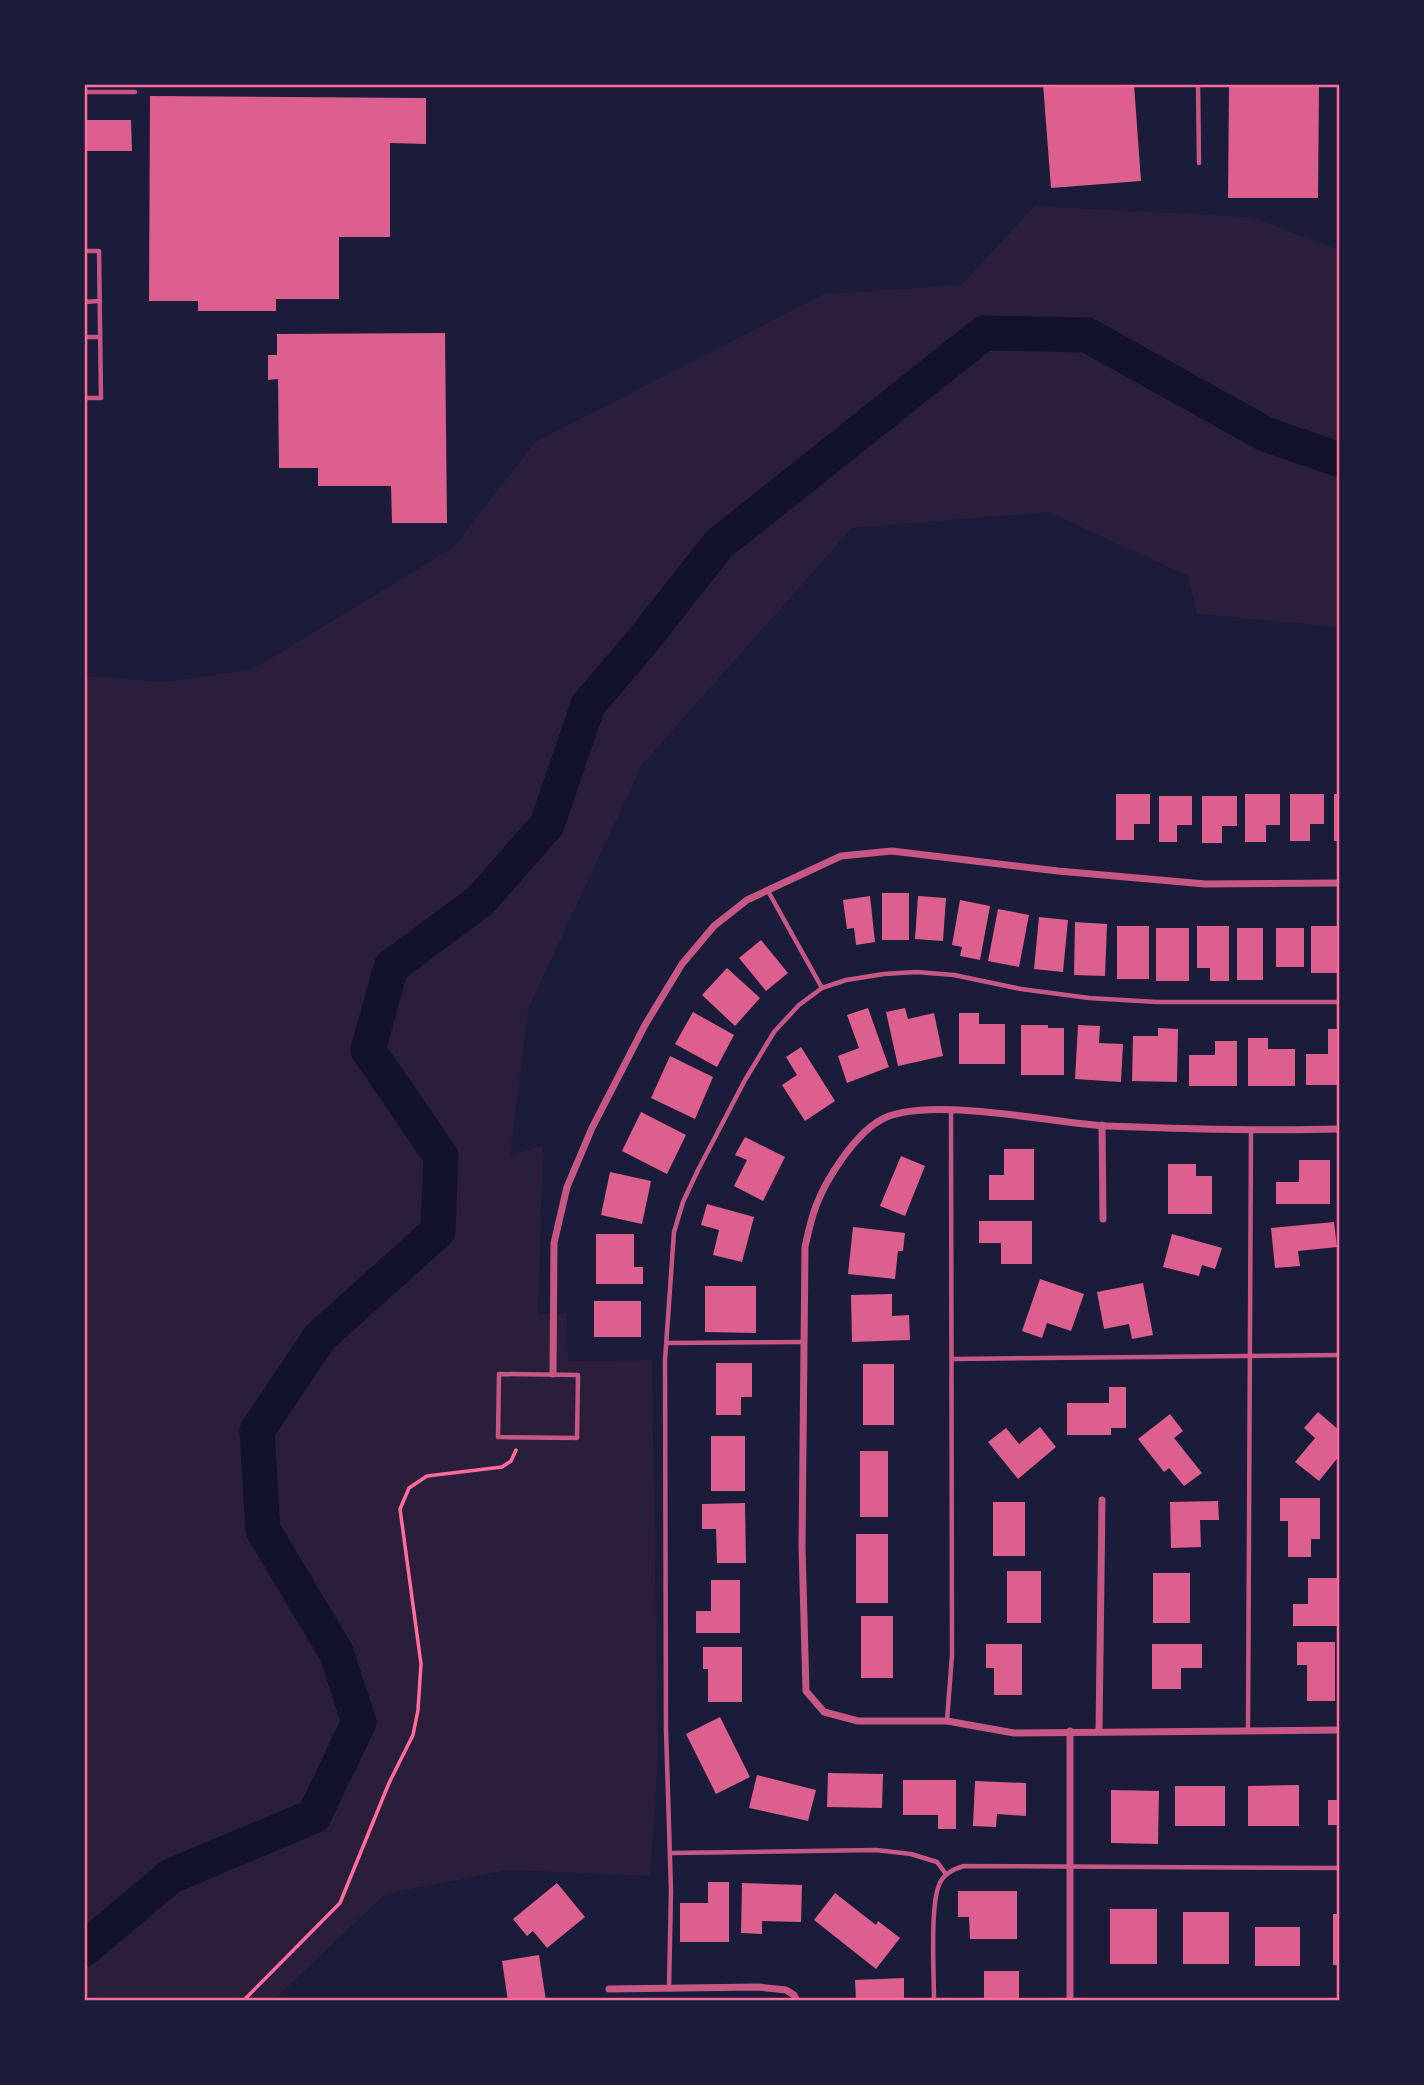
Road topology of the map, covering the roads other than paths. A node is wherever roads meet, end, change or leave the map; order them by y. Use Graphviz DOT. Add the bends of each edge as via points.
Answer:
graph roads {
  1 [pos="1198,84"];
  2 [pos="84,92"];
  3 [pos="135,92"];
  4 [pos="1199,163"];
  5 [pos="84,251"];
  6 [pos="100,301"];
  7 [pos="84,302"];
  8 [pos="84,337"];
  9 [pos="100,337"];
  10 [pos="84,398"];
  11 [pos="1340,883"];
  12 [pos="768,891"];
  13 [pos="822,988"];
  14 [pos="1340,1002"];
  15 [pos="951,1109"];
  16 [pos="1102,1125"];
  17 [pos="1340,1129"];
  18 [pos="1251,1131"];
  19 [pos="1102,1219"];
  20 [pos="803,1342"];
  21 [pos="667,1343"];
  22 [pos="1340,1355"];
  23 [pos="1248,1357"];
  24 [pos="952,1359"];
  25 [pos="553,1374"];
  26 [pos="1102,1500"];
  27 [pos="947,1721"];
  28 [pos="1248,1730"];
  29 [pos="1340,1730"];
  30 [pos="1070,1731"];
  31 [pos="1099,1731"];
  32 [pos="671,1853"];
  33 [pos="1070,1867"];
  34 [pos="1340,1868"];
  35 [pos="946,1874"];
  36 [pos="669,1988"];
  37 [pos="609,1989"];
  38 [pos="797,2001"];
  39 [pos="934,2001"];
  40 [pos="1070,2001"];
  1 -- 4 [label="lane"];
  2 -- 3 [label="lane"];
  5 -- 6 [label="lane" via="99,251"];
  6 -- 7 [label="lane"];
  6 -- 9 [label="lane"];
  8 -- 9 [label="lane"];
  9 -- 10 [label="lane" via="101,398"];
  11 -- 12 [label="street" via="1205,884 892,852 841,856"];
  12 -- 13 [label="lane"];
  12 -- 25 [label="street" via="747,900 713,926 682,964 592,1128 566,1186 554,1243"];
  13 -- 14 [label="lane" via="858,978 916,972 1089,998"];
  13 -- 21 [label="lane" via="774,1032 683,1202 674,1232"];
  15 -- 16 [label="street"];
  15 -- 20 [label="street" via="908,1112 880,1120 835,1170 816,1205 805,1247"];
  15 -- 24 [label="lane"];
  16 -- 18 [label="street"];
  16 -- 19 [label="street"];
  17 -- 18 [label="street"];
  18 -- 23 [label="lane"];
  20 -- 21 [label="lane"];
  20 -- 27 [label="street" via="806,1691 824,1712 858,1721"];
  21 -- 32 [label="lane" via="666,1730"];
  22 -- 23 [label="lane"];
  23 -- 24 [label="lane"];
  23 -- 28 [label="lane"];
  24 -- 27 [label="lane" via="952,1655"];
  25 -- 25 [label="lane" via="499,1374 498,1437 578,1438 578,1375"];
  26 -- 31 [label="street"];
  27 -- 30 [label="street" via="1014,1733"];
  28 -- 29 [label="street"];
  28 -- 31 [label="street"];
  30 -- 31 [label="street"];
  30 -- 33 [label="street"];
  32 -- 35 [label="lane" via="876,1850 911,1854 937,1863"];
  32 -- 36 [label="lane"];
  33 -- 34 [label="lane"];
  33 -- 35 [label="lane" via="964,1866"];
  33 -- 40 [label="street"];
  35 -- 39 [label="lane" via="935,1902"];
  36 -- 37 [label="street"];
  36 -- 38 [label="street" via="758,1987 786,1990"];
}
